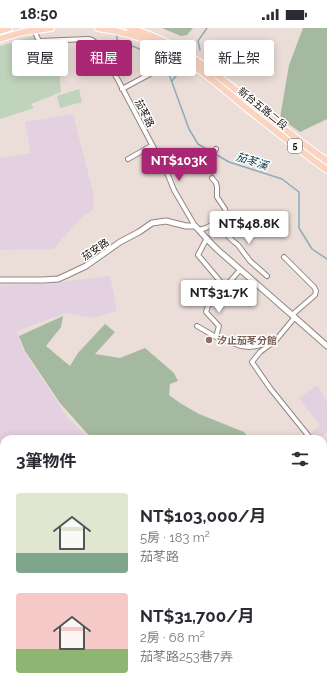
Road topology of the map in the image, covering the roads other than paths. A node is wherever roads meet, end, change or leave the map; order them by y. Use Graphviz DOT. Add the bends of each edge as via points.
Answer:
graph roads {
  1 [pos="9,28"];
  2 [pos="46,28"];
  3 [pos="51,28"];
  4 [pos="98,28"];
  5 [pos="129,28"];
  6 [pos="33,29"];
  7 [pos="0,31"];
  8 [pos="0,39"];
  9 [pos="146,76"];
  10 [pos="122,89"];
  11 [pos="151,146"];
  12 [pos="216,149"];
  13 [pos="128,159"];
  14 [pos="209,159"];
  15 [pos="327,161"];
  16 [pos="327,170"];
  17 [pos="212,178"];
  18 [pos="227,216"];
  19 [pos="197,228"];
  20 [pos="207,238"];
  21 [pos="284,257"];
  22 [pos="240,270"];
  23 [pos="267,276"];
  24 [pos="0,280"];
  25 [pos="225,287"];
  26 [pos="294,316"];
  27 [pos="197,326"];
  28 [pos="216,337"];
  29 [pos="276,340"];
  30 [pos="327,346"];
  31 [pos="308,435"];
  1 -- 7 [label="main road"];
  2 -- 3 [label="main road"];
  2 -- 6 [label="main road"];
  4 -- 16 [label="main road, 新台五路二段 / 5" via="138,37 182,58"];
  5 -- 15 [label="main road, 新台五路二段 / 5" via="156,37 187,53"];
  6 -- 8 [label="main road"];
  6 -- 10 [label="street, 茄苳路" via="39,41 92,40"];
  9 -- 10 [label="street"];
  10 -- 11 [label="street, 茄苳路"];
  11 -- 13 [label="street"];
  11 -- 19 [label="street, 茄苳路"];
  12 -- 14 [label="street"];
  17 -- 18 [label="street" via="217,187 217,197"];
  18 -- 19 [label="street" via="206,228"];
  18 -- 23 [label="street" via="226,234"];
  19 -- 20 [label="street, 茄苳路"];
  19 -- 24 [label="street, 茄安路" via="166,221 152,224 86,266 58,279"];
  20 -- 22 [label="street, 茄苳路"];
  20 -- 25 [label="street" via="198,255"];
  21 -- 26 [label="street" via="316,291 316,295"];
  22 -- 25 [label="street"];
  22 -- 26 [label="street, 茄苳路"];
  25 -- 28 [label="street" via="208,306 206,312 219,326"];
  26 -- 29 [label="street"];
  26 -- 30 [label="street, 茄苳路"];
  27 -- 28 [label="street"];
  28 -- 29 [label="street" via="249,347"];
  29 -- 31 [label="street" via="252,362"];
}
